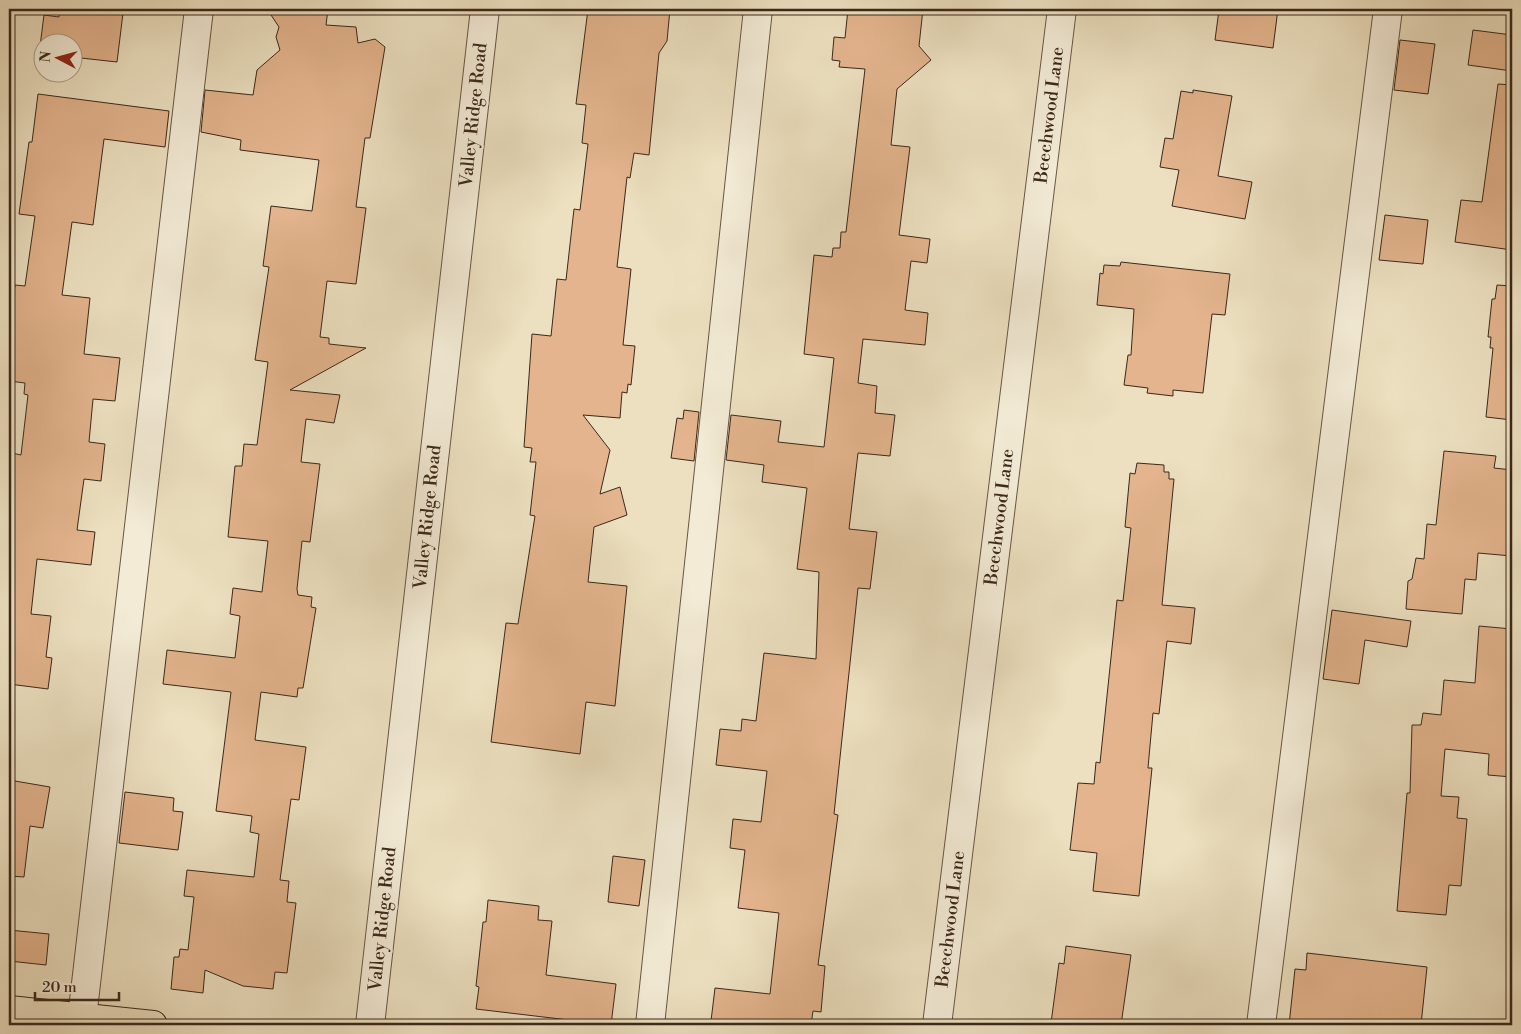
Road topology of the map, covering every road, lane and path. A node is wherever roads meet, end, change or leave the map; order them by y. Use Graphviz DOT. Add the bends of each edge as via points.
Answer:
graph roads {
  1 [pos="199,9"];
  2 [pos="485,9"];
  3 [pos="758,9"];
  4 [pos="1062,9"];
  5 [pos="1388,9"];
  6 [pos="9,1010"];
  7 [pos="82,1018"];
  8 [pos="154,1025"];
  9 [pos="370,1025"];
  10 [pos="650,1025"];
  11 [pos="937,1025"];
  12 [pos="1261,1025"];
  1 -- 7 [label="street"];
  2 -- 9 [label="street, Valley Ridge Road"];
  3 -- 10 [label="street"];
  4 -- 11 [label="street, Beechwood Lane"];
  5 -- 12 [label="street"];
  6 -- 7 [label="main road"];
  7 -- 8 [label="main road"];
}
